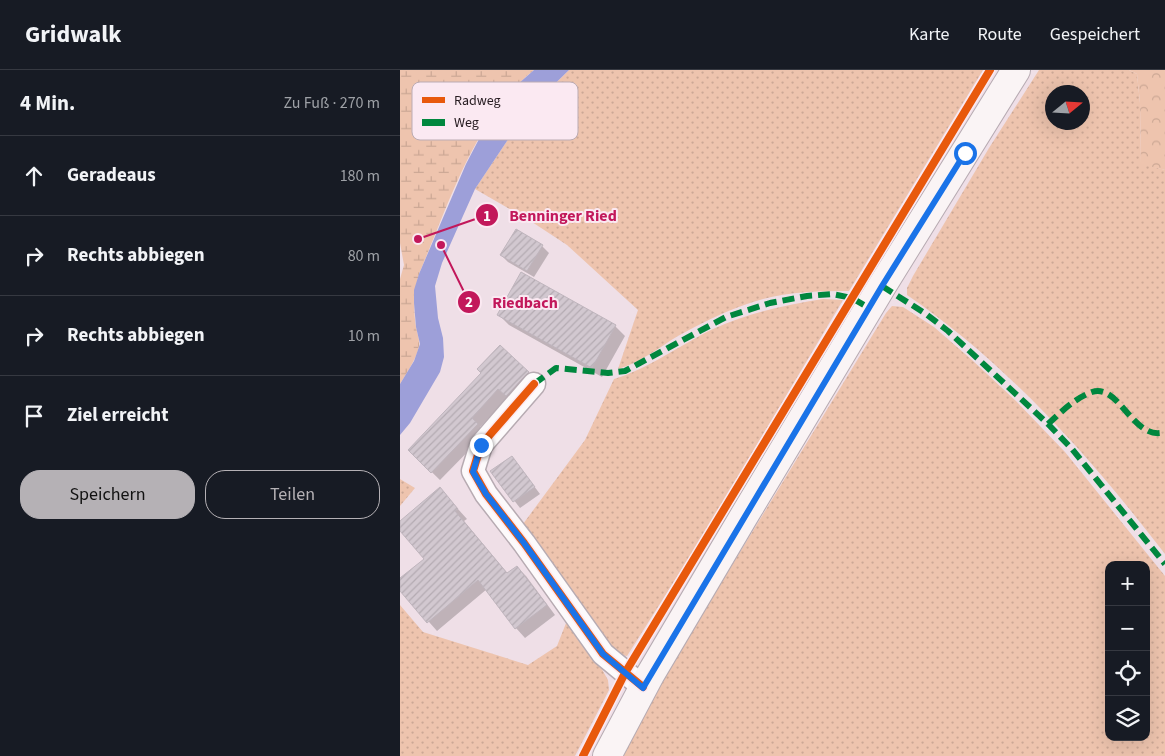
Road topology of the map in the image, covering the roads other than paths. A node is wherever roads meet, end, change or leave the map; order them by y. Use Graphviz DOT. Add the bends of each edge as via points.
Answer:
graph roads {
  1 [pos="1016,70"];
  2 [pos="534,384"];
  3 [pos="643,688"];
  4 [pos="607,756"];
  1 -- 3 [label="main road" via="878,293"];
  2 -- 3 [label="street" via="481,445 473,472 603,654"];
  3 -- 4 [label="main road"];
}
